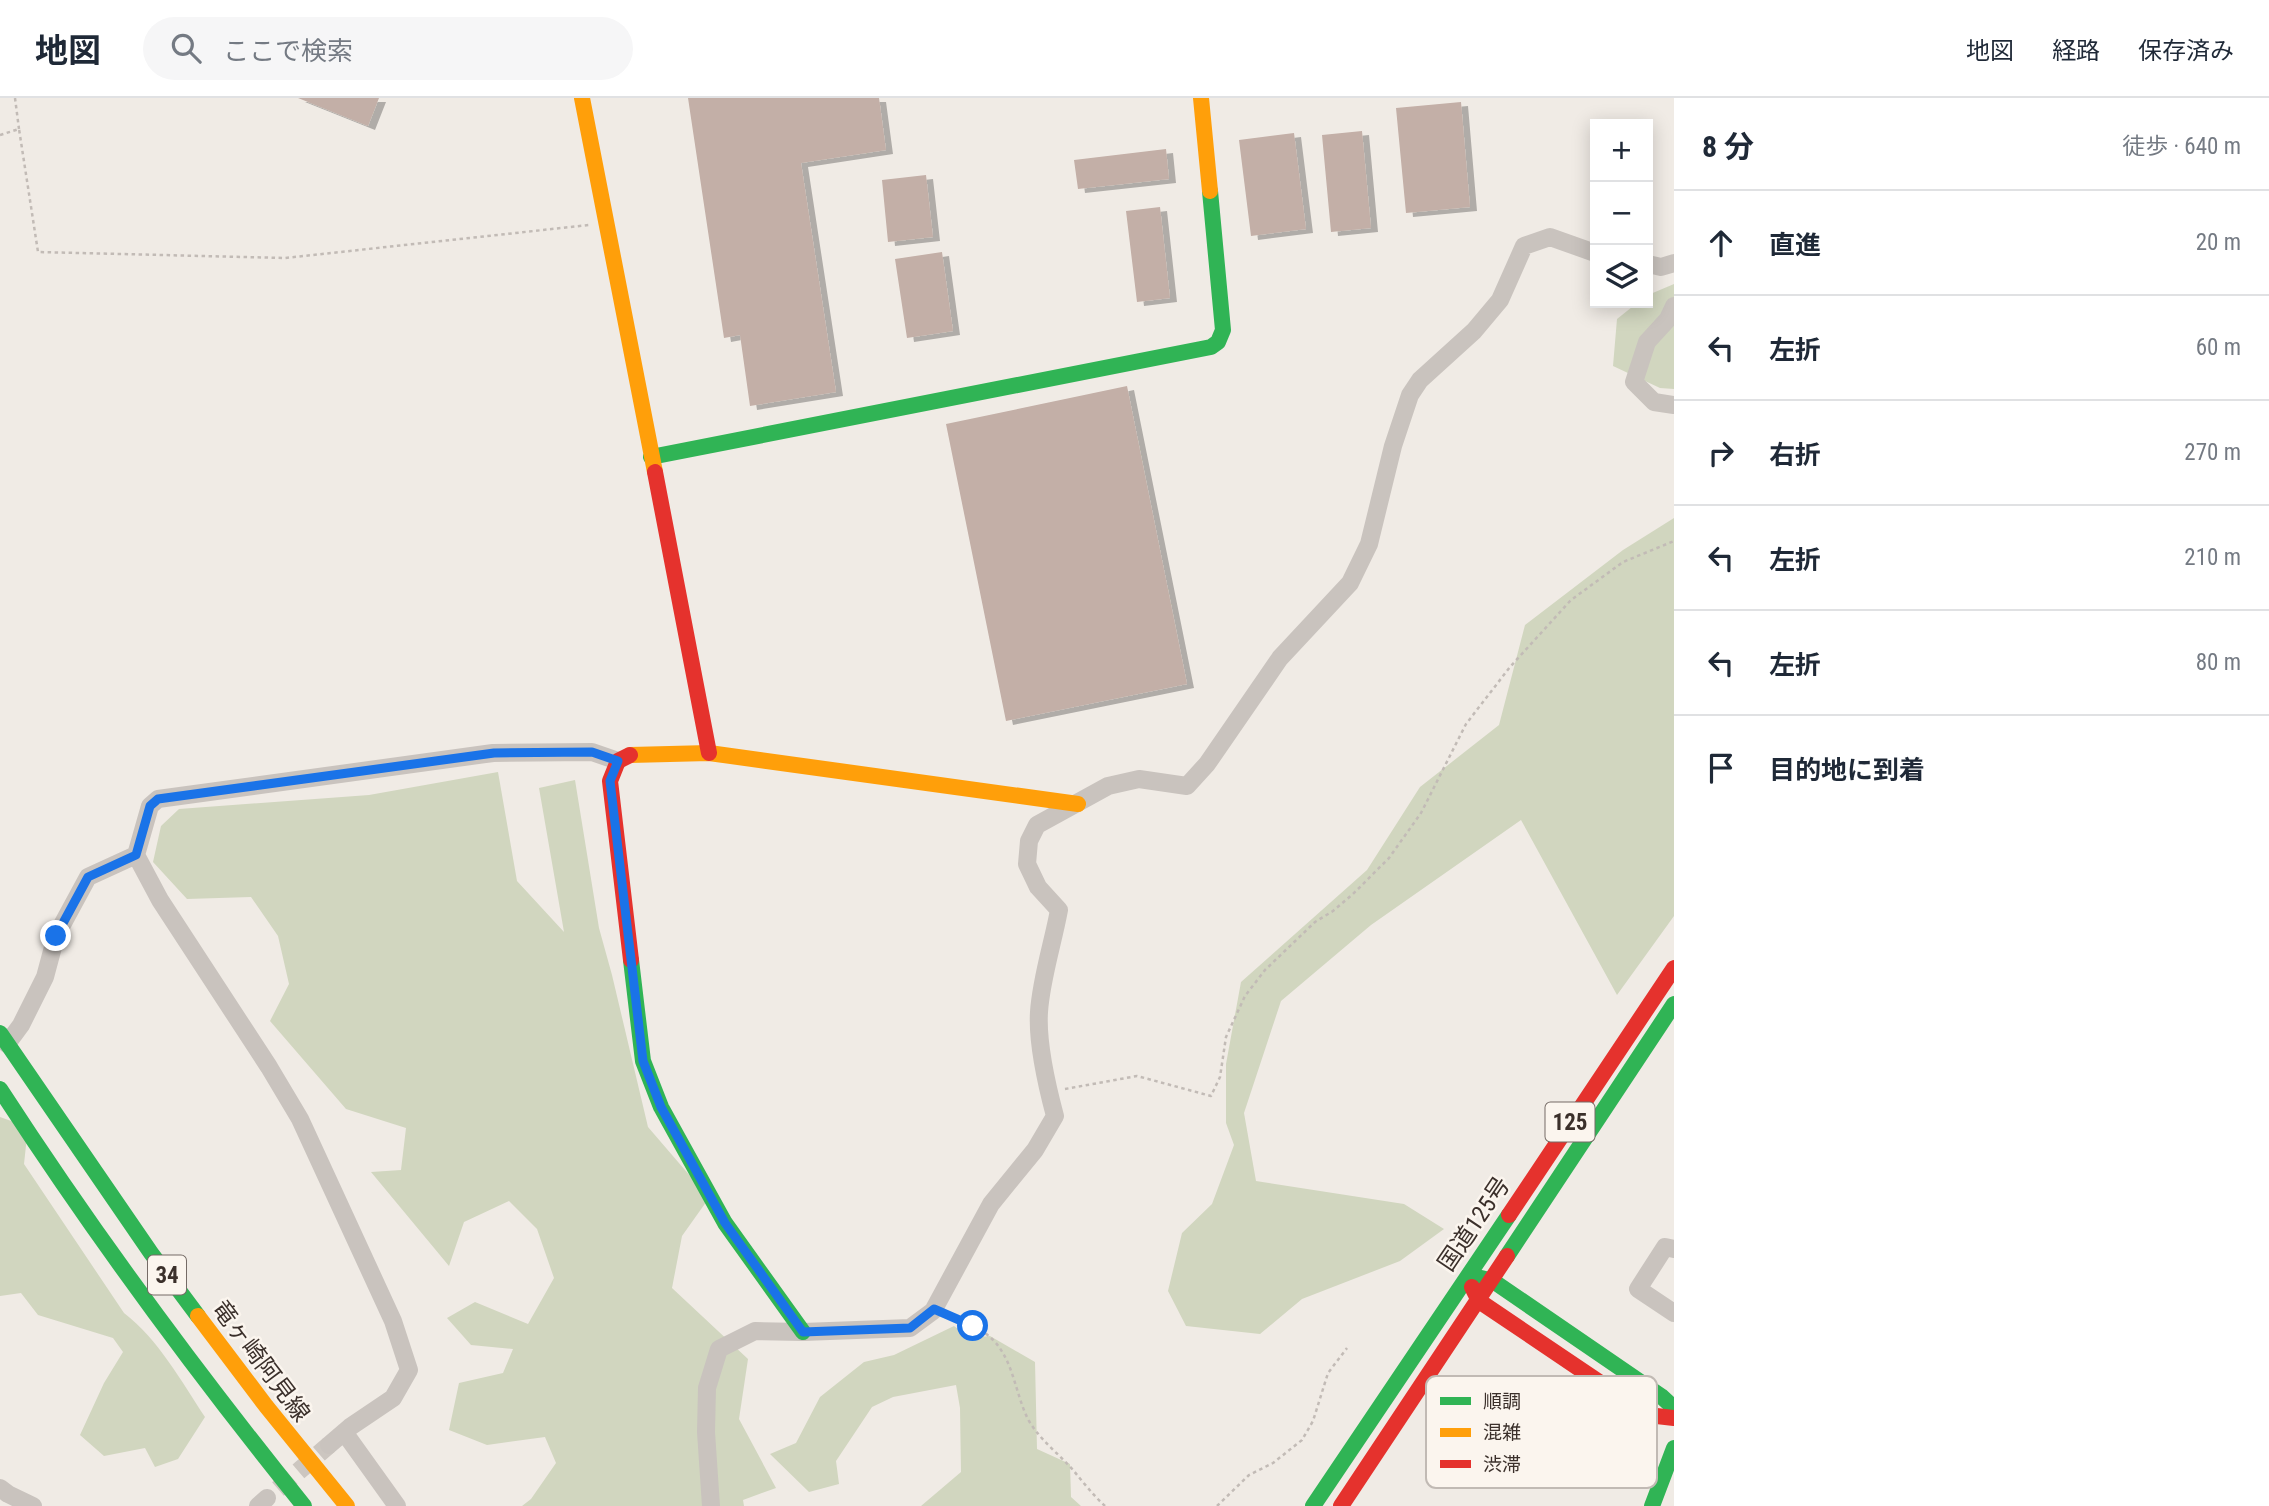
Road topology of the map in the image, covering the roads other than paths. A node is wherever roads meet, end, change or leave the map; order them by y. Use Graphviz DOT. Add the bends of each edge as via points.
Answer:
graph roads {
  1 [pos="582,98"];
  2 [pos="1201,98"];
  3 [pos="1590,251"];
  4 [pos="1674,262"];
  5 [pos="1653,265"];
  6 [pos="1674,306"];
  7 [pos="1674,405"];
  8 [pos="651,457"];
  9 [pos="709,753"];
  10 [pos="618,761"];
  11 [pos="1078,804"];
  12 [pos="136,855"];
  13 [pos="1674,968"];
  14 [pos="1674,1004"];
  15 [pos="3,1039"];
  16 [pos="0,1088"];
  17 [pos="1674,1249"];
  18 [pos="1467,1275"];
  19 [pos="1493,1280"];
  20 [pos="1479,1301"];
  21 [pos="1674,1313"];
  22 [pos="803,1332"];
  23 [pos="1429,1376"];
  24 [pos="1590,1376"];
  25 [pos="1633,1376"];
  26 [pos="1426,1380"];
  27 [pos="1657,1393"];
  28 [pos="1674,1408"];
  29 [pos="344,1432"];
  30 [pos="328,1445"];
  31 [pos="1674,1448"];
  32 [pos="0,1488"];
  33 [pos="33,1506"];
  34 [pos="304,1506"];
  35 [pos="347,1506"];
  36 [pos="397,1506"];
  37 [pos="711,1506"];
  38 [pos="1313,1506"];
  39 [pos="1342,1506"];
  40 [pos="1651,1506"];
  1 -- 8 [label="main road"];
  2 -- 8 [label="main road" via="1223,330 1211,347"];
  3 -- 11 [label="street" via="1549,237 1524,246 1500,300 1474,331 1420,380 1410,395 1393,446 1369,544 1350,583 1280,658 1187,786 1139,779 1108,786"];
  4 -- 5 [label="street"];
  6 -- 7 [label="street" via="1647,342 1634,382 1654,402"];
  8 -- 9 [label="main road"];
  9 -- 10 [label="main road" via="630,755"];
  9 -- 11 [label="main road"];
  10 -- 12 [label="street" via="592,752 494,753 158,799 150,806"];
  10 -- 22 [label="main road" via="610,781 643,1061 661,1107 725,1223"];
  11 -- 22 [label="street" via="1037,825 1028,841 1027,864 1038,887 1059,910 1038,1014 1055,1116 1035,1150 991,1203 934,1309 910,1328"];
  12 -- 15 [label="street" via="88,877 56,936 45,977 22,1026"];
  12 -- 29 [label="street" via="300,1119 393,1321 408,1370 393,1398"];
  13 -- 18 [label="main road, 国道125号 / 125"];
  14 -- 19 [label="main road, 国道125号 / 125"];
  15 -- 35 [label="main road, 竜ヶ崎阿見線 / 34" via="151,1254"];
  16 -- 34 [label="main road, 34" via="136,1288"];
  17 -- 21 [label="street" via="1665,1247 1638,1289"];
  18 -- 19 [label="main road"];
  18 -- 20 [label="main road"];
  18 -- 38 [label="main road, 国道125号 / 125"];
  19 -- 20 [label="main road, 国道125号 / 125"];
  19 -- 25 [label="main road"];
  20 -- 23 [label="main road, 国道125号 / 125"];
  20 -- 24 [label="main road"];
  22 -- 37 [label="street" via="755,1331 719,1349 707,1388"];
  26 -- 39 [label="main road, 国道125号 / 125"];
  27 -- 28 [label="main road"];
  29 -- 30 [label="street"];
  29 -- 36 [label="street"];
  31 -- 40 [label="main road"];
  32 -- 33 [label="street"];
}
